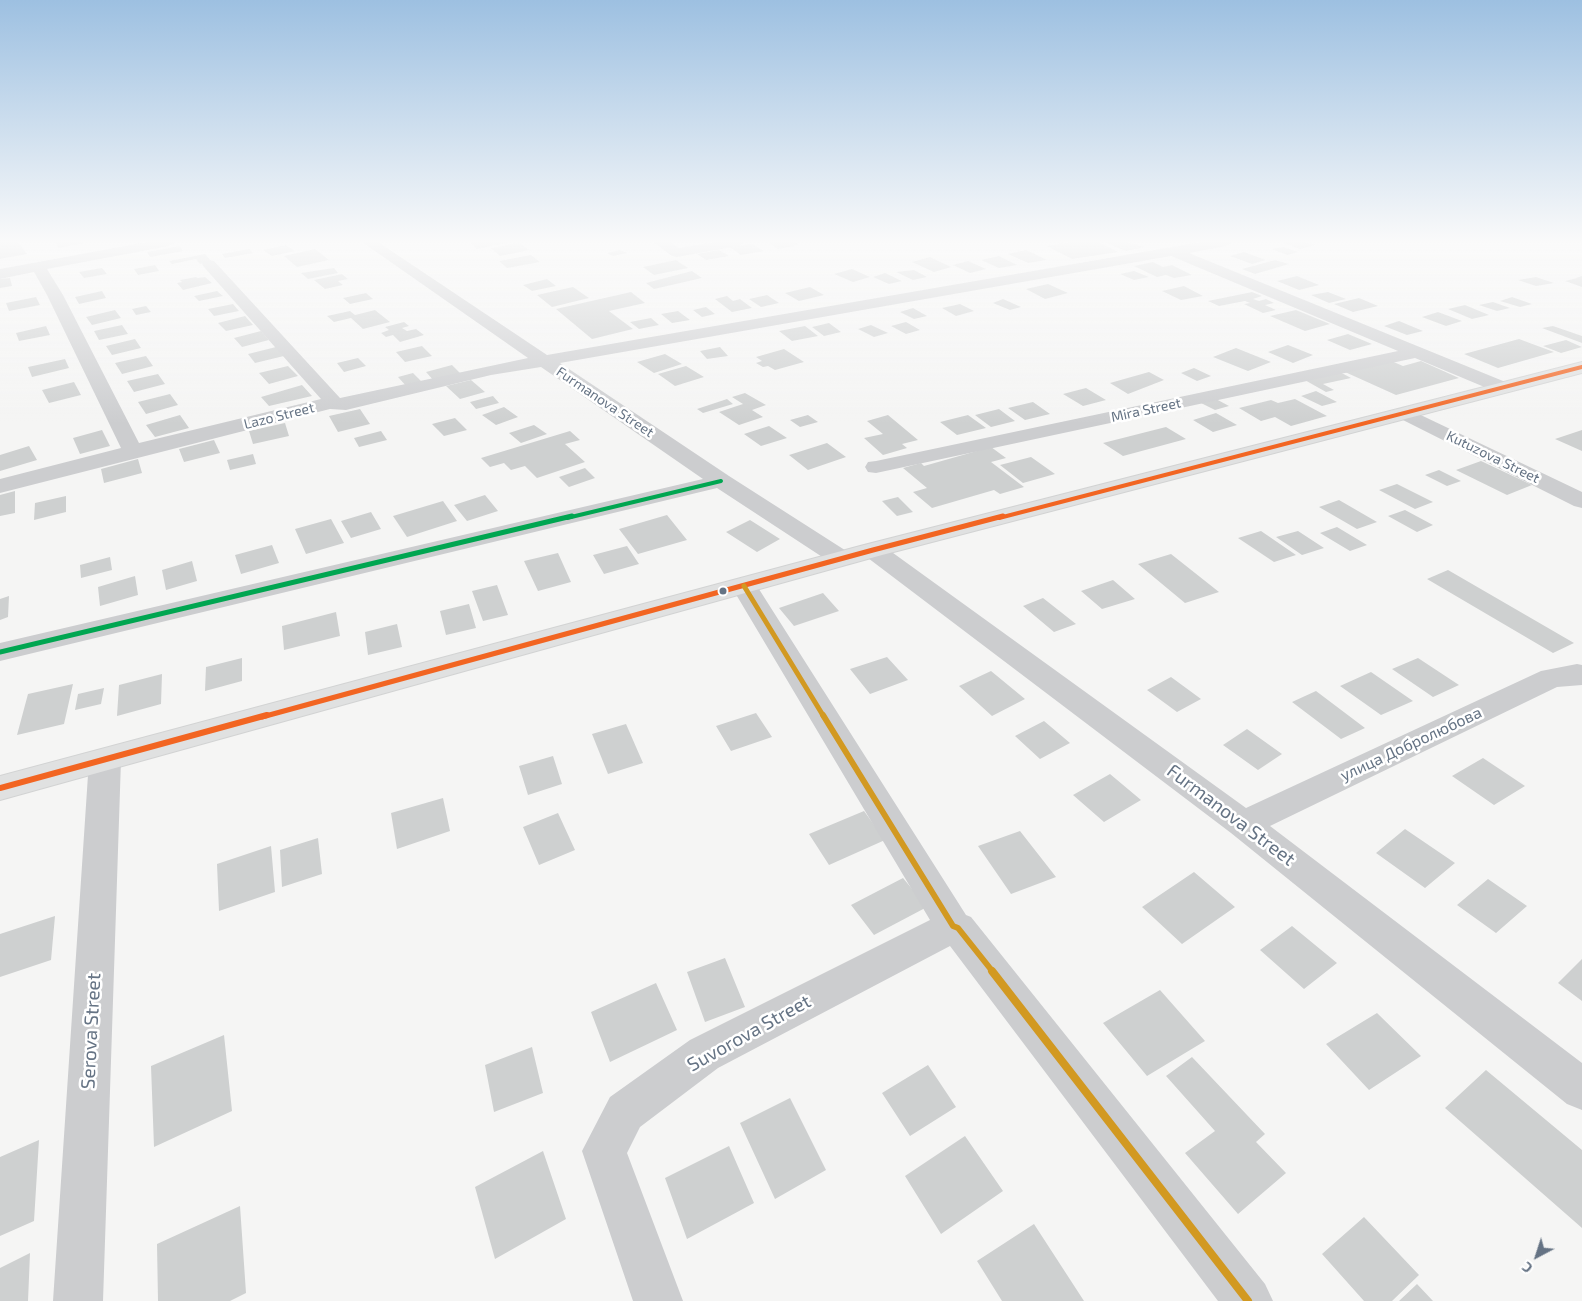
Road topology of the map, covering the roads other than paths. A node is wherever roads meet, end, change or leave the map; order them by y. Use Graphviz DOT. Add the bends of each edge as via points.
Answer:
graph roads {
  1 [pos="59,303"];
  2 [pos="245,303"];
  3 [pos="459,303"];
  4 [pos="881,303"];
  5 [pos="1297,303"];
  6 [pos="1416,352"];
  7 [pos="547,362"];
  8 [pos="1582,367"];
  9 [pos="1501,387"];
  10 [pos="330,403"];
  11 [pos="1404,413"];
  12 [pos="132,451"];
  13 [pos="876,467"];
  14 [pos="721,481"];
  15 [pos="0,486"];
  16 [pos="1582,501"];
  17 [pos="873,550"];
  18 [pos="842,559"];
  19 [pos="744,586"];
  20 [pos="0,652"];
  21 [pos="1582,676"];
  22 [pos="105,760"];
  23 [pos="0,788"];
  24 [pos="1244,824"];
  25 [pos="953,926"];
  26 [pos="1582,1089"];
  27 [pos="78,1301"];
  28 [pos="658,1301"];
  29 [pos="1248,1301"];
  1 -- 12 [label="street"];
  2 -- 10 [label="street, Lazo Street" via="331,396"];
  3 -- 7 [label="street, Furmanova Street"];
  4 -- 7 [label="street"];
  5 -- 6 [label="street"];
  6 -- 9 [label="street"];
  6 -- 13 [label="street, Mira Street"];
  7 -- 10 [label="street" via="491,370 346,404"];
  7 -- 14 [label="street, Furmanova Street"];
  8 -- 9 [label="main road"];
  9 -- 11 [label="main road"];
  10 -- 12 [label="street, Lazo Street"];
  11 -- 16 [label="street, Kutuzova Street"];
  11 -- 17 [label="main road"];
  12 -- 15 [label="street, Lazo Street"];
  14 -- 18 [label="street, Furmanova Street"];
  14 -- 20 [label="street"];
  17 -- 18 [label="main road"];
  17 -- 24 [label="street, Furmanova Street"];
  18 -- 19 [label="main road"];
  19 -- 22 [label="main road"];
  19 -- 25 [label="street"];
  21 -- 24 [label="street, улица Добролюбова" via="1551,678"];
  22 -- 23 [label="main road"];
  22 -- 27 [label="street, Serova Street"];
  24 -- 26 [label="street, Furmanova Street"];
  25 -- 28 [label="street, Suvorova Street" via="704,1054 625,1112 604,1151"];
  25 -- 29 [label="street" via="958,928"];
}
